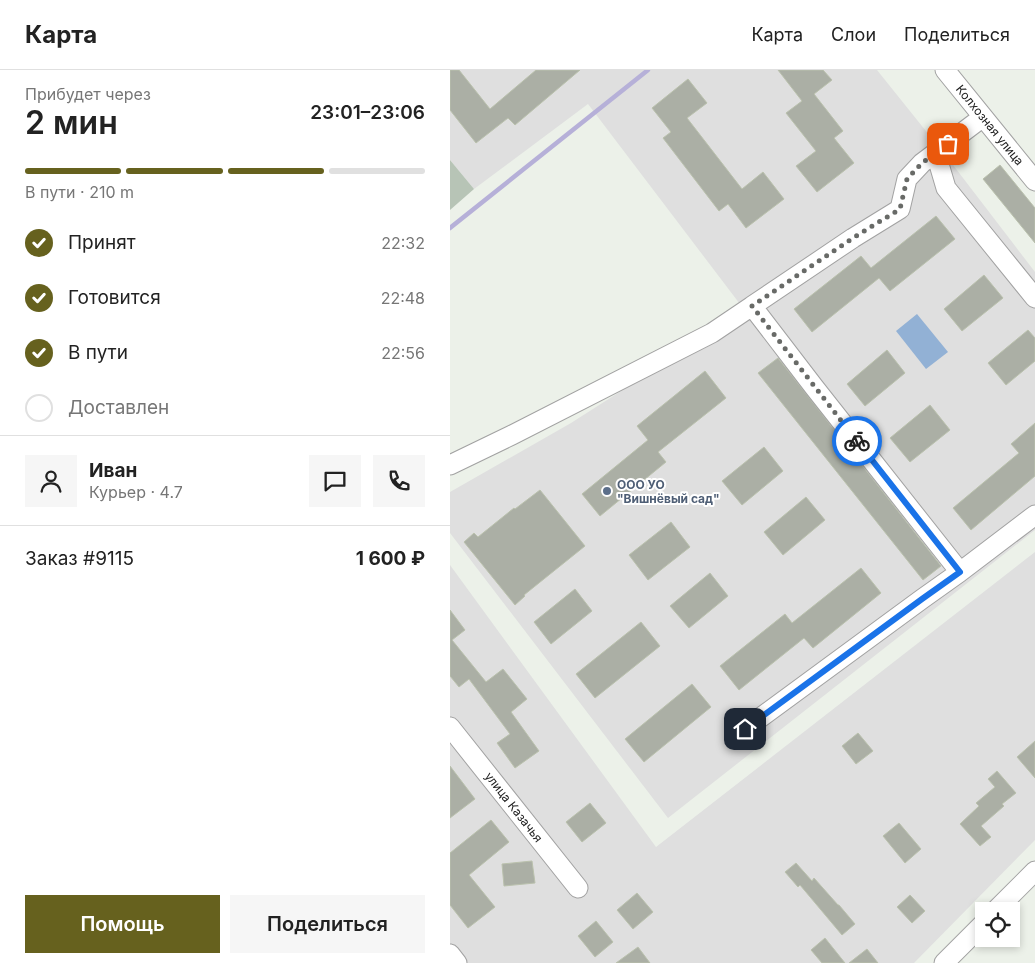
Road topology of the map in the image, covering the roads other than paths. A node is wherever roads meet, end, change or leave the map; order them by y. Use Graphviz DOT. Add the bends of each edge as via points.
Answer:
graph roads {
  1 [pos="945,70"];
  2 [pos="983,117"];
  3 [pos="936,154"];
  4 [pos="1035,180"];
  5 [pos="1035,298"];
  6 [pos="752,306"];
  7 [pos="450,465"];
  8 [pos="1035,515"];
  9 [pos="960,572"];
  10 [pos="450,727"];
  11 [pos="745,729"];
  12 [pos="1035,871"];
  13 [pos="578,888"];
  14 [pos="1004,902"];
  15 [pos="975,932"];
  16 [pos="450,954"];
  17 [pos="457,963"];
  18 [pos="944,963"];
  1 -- 2 [label="street, Колхозная улица"];
  2 -- 3 [label="street"];
  2 -- 4 [label="street, Колхозная улица"];
  3 -- 5 [label="street" via="946,188"];
  3 -- 6 [label="street" via="907,179 900,209"];
  6 -- 7 [label="street" via="712,333"];
  6 -- 9 [label="street"];
  8 -- 9 [label="street"];
  9 -- 11 [label="street"];
  10 -- 13 [label="street, улица Казачья"];
  12 -- 14 [label="street"];
  15 -- 18 [label="street"];
  16 -- 17 [label="street"];
}
